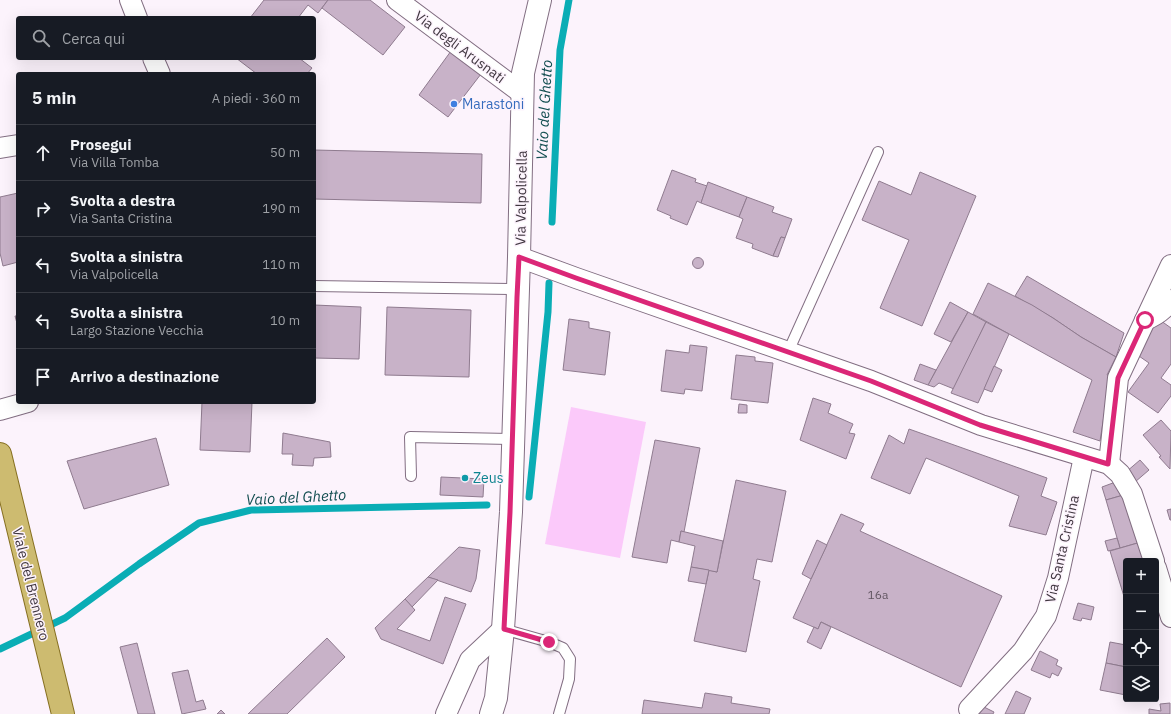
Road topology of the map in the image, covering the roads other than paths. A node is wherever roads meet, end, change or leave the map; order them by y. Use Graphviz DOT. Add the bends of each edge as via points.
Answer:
graph roads {
  1 [pos="397,0"];
  2 [pos="540,0"];
  3 [pos="154,60"];
  4 [pos="159,72"];
  5 [pos="523,94"];
  6 [pos="16,145"];
  7 [pos="0,148"];
  8 [pos="878,152"];
  9 [pos="519,257"];
  10 [pos="1171,265"];
  11 [pos="316,286"];
  12 [pos="518,289"];
  13 [pos="1171,300"];
  14 [pos="1145,320"];
  15 [pos="788,352"];
  16 [pos="21,404"];
  17 [pos="0,410"];
  18 [pos="513,439"];
  19 [pos="0,454"];
  20 [pos="1084,456"];
  21 [pos="1114,469"];
  22 [pos="411,476"];
  23 [pos="1153,558"];
  24 [pos="1159,578"];
  25 [pos="1171,617"];
  26 [pos="504,629"];
  27 [pos="969,709"];
  28 [pos="62,714"];
  29 [pos="446,714"];
  30 [pos="491,714"];
  31 [pos="559,714"];
  1 -- 5 [label="street, Via degli Arusnati"];
  2 -- 5 [label="main road, Via Valpolicella" via="523,73"];
  3 -- 4 [label="street"];
  5 -- 9 [label="main road, Via Valpolicella"];
  6 -- 7 [label="street"];
  8 -- 15 [label="lane"];
  9 -- 12 [label="main road, Via Valpolicella"];
  9 -- 15 [label="street"];
  10 -- 14 [label="street"];
  11 -- 12 [label="lane"];
  12 -- 18 [label="main road, Via Valpolicella"];
  13 -- 14 [label="street"];
  14 -- 21 [label="street" via="1118,378"];
  15 -- 20 [label="street" via="871,381 980,425"];
  16 -- 17 [label="street"];
  18 -- 22 [label="lane" via="410,436"];
  18 -- 26 [label="main road, Via Valpolicella"];
  19 -- 28 [label="main road, Viale del Brennero"];
  20 -- 21 [label="street"];
  20 -- 27 [label="street, Via Santa Cristina" via="1058,578 1046,616 1022,651"];
  21 -- 23 [label="street" via="1132,494"];
  24 -- 25 [label="street"];
  26 -- 29 [label="street" via="470,660"];
  26 -- 30 [label="main road, Via Valpolicella" via="496,698"];
  26 -- 31 [label="lane" via="563,648 570,660 569,678"];
}
